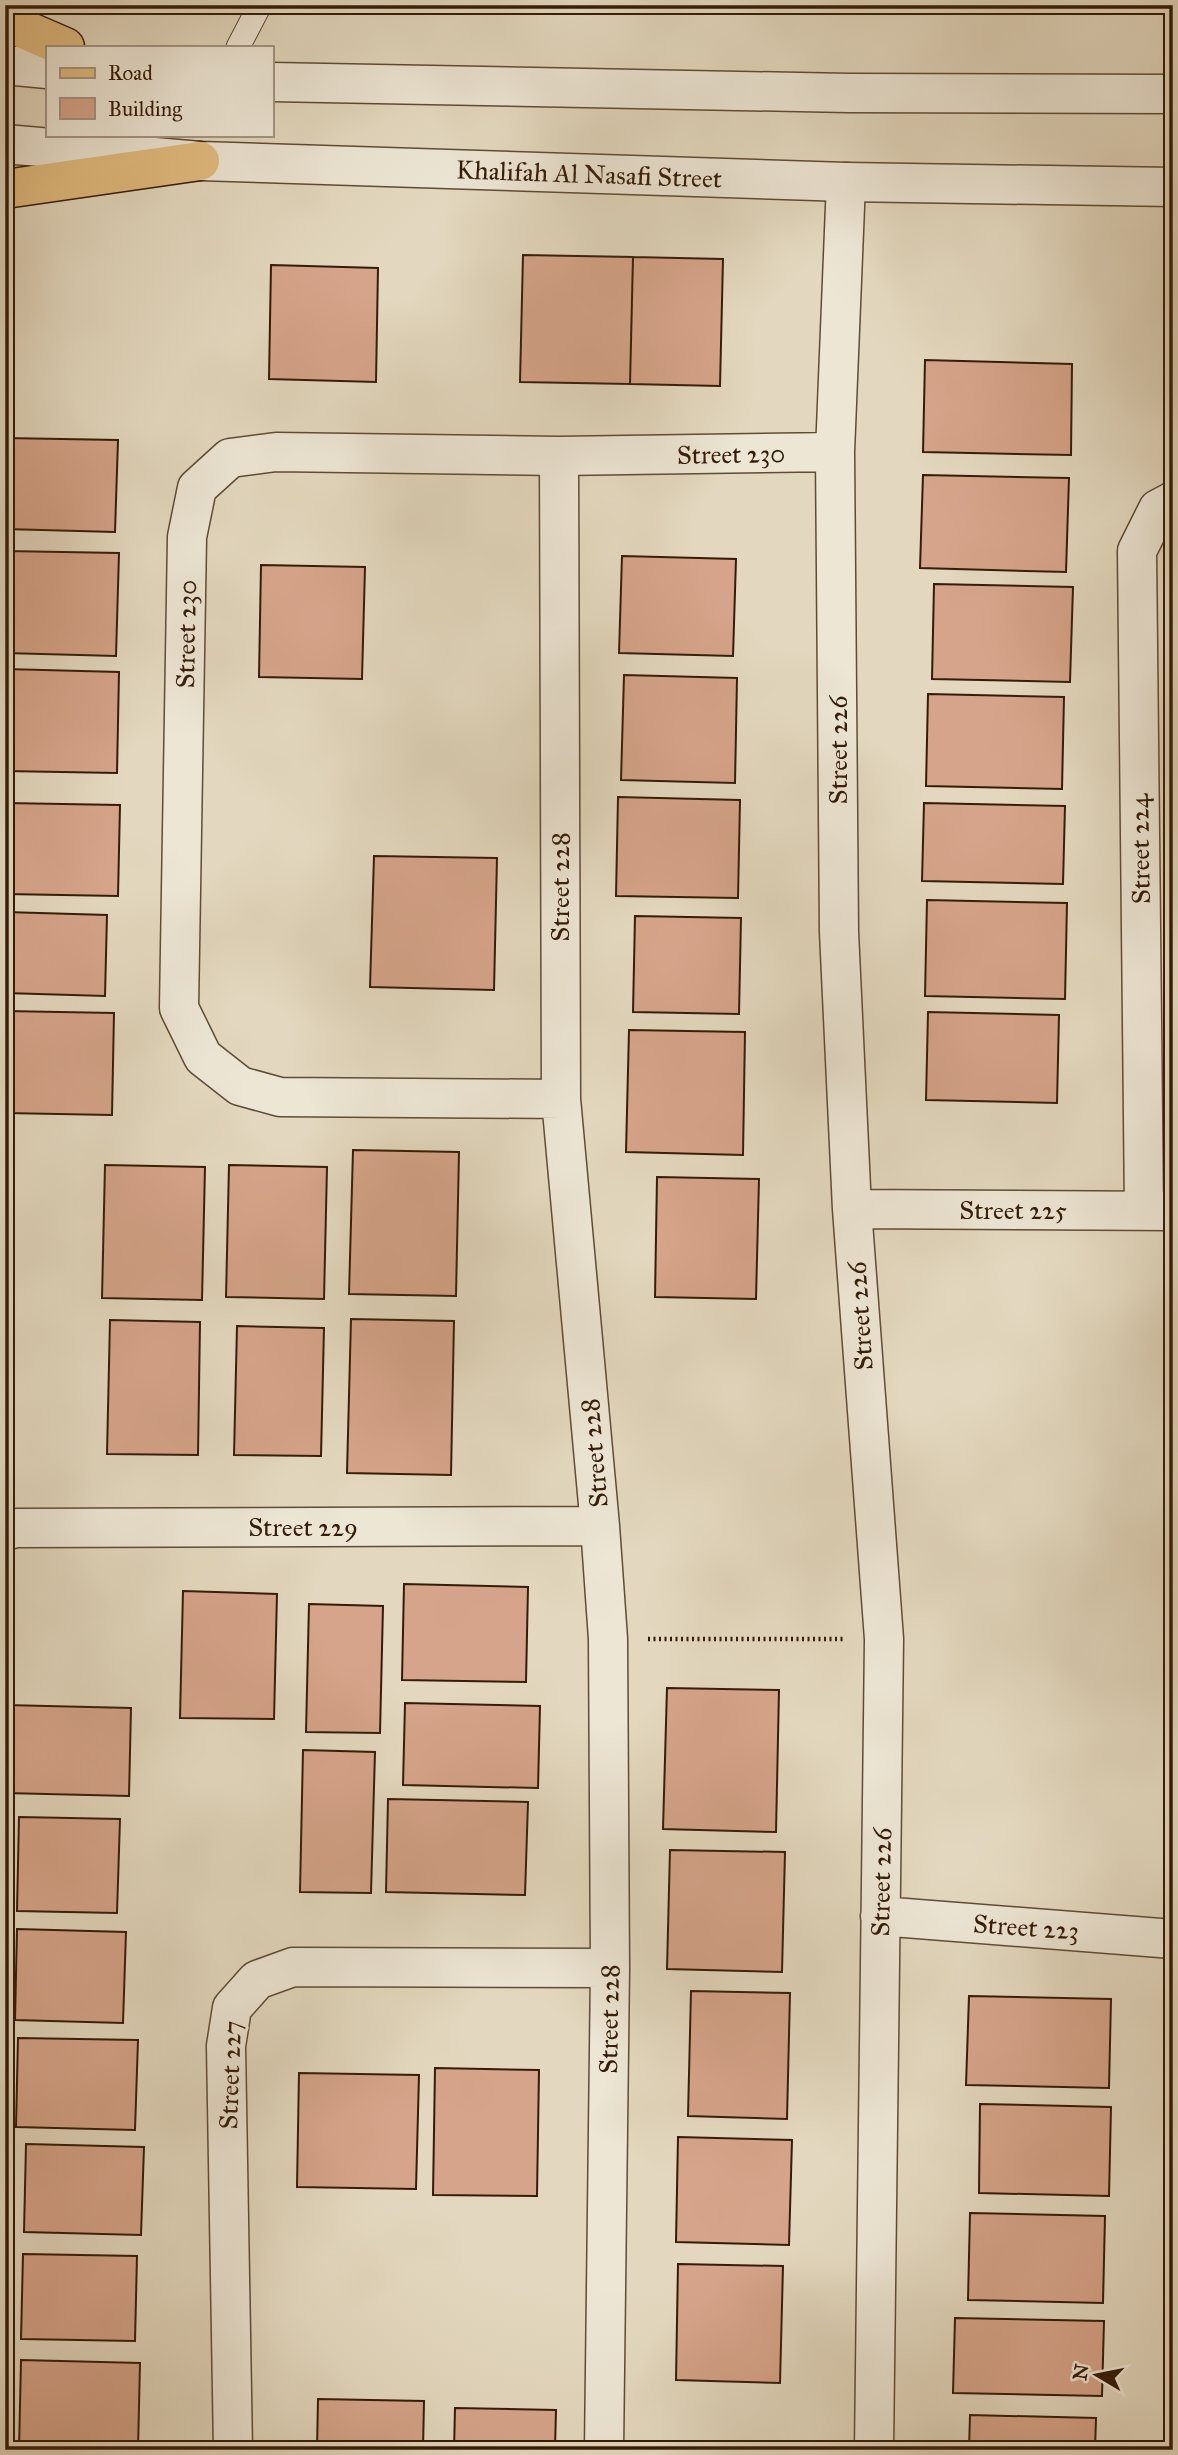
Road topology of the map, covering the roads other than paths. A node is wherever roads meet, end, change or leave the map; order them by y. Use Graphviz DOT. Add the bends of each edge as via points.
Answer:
graph roads {
  1 [pos="260,5"];
  2 [pos="5,18"];
  3 [pos="63,46"];
  4 [pos="239,46"];
  5 [pos="5,65"];
  6 [pos="46,69"];
  7 [pos="273,82"];
  8 [pos="1173,94"];
  9 [pos="5,144"];
  10 [pos="200,161"];
  11 [pos="846,182"];
  12 [pos="1173,187"];
  13 [pos="5,190"];
  14 [pos="835,452"];
  15 [pos="559,456"];
  16 [pos="1173,501"];
  17 [pos="561,1099"];
  18 [pos="852,1209"];
  19 [pos="1158,1211"];
  20 [pos="600,1526"];
  21 [pos="5,1531"];
  22 [pos="880,1916"];
  23 [pos="1173,1938"];
  24 [pos="610,1968"];
  25 [pos="233,2450"];
  26 [pos="604,2450"];
  27 [pos="874,2450"];
  1 -- 4 [label="lane"];
  2 -- 3 [label="main road"];
  5 -- 6 [label="street"];
  7 -- 8 [label="street"];
  9 -- 10 [label="street, Khalifah Al Nasafi Street"];
  10 -- 11 [label="street, Khalifah Al Nasafi Street"];
  10 -- 13 [label="main road"];
  11 -- 12 [label="street, Khalifah Al Nasafi Street"];
  11 -- 14 [label="street, Street 226"];
  14 -- 15 [label="street, Street 230"];
  14 -- 18 [label="street, Street 226" via="839,932"];
  15 -- 17 [label="street, Street 228"];
  15 -- 17 [label="street, Street 230" via="276,452 230,458 197,488 187,537 179,1008 203,1057 240,1086 280,1097"];
  16 -- 19 [label="street, Street 224" via="1158,509 1137,551"];
  17 -- 20 [label="street, Street 228"];
  18 -- 19 [label="street, Street 225"];
  18 -- 22 [label="street, Street 226" via="884,1639"];
  20 -- 21 [label="street, Street 229"];
  20 -- 24 [label="street, Street 228" via="608,1639"];
  22 -- 23 [label="street, Street 223"];
  22 -- 27 [label="street, Street 226"];
  24 -- 25 [label="street, Street 227" via="293,1967 257,1980 232,2008 226,2046"];
  24 -- 26 [label="street, Street 228"];
}
